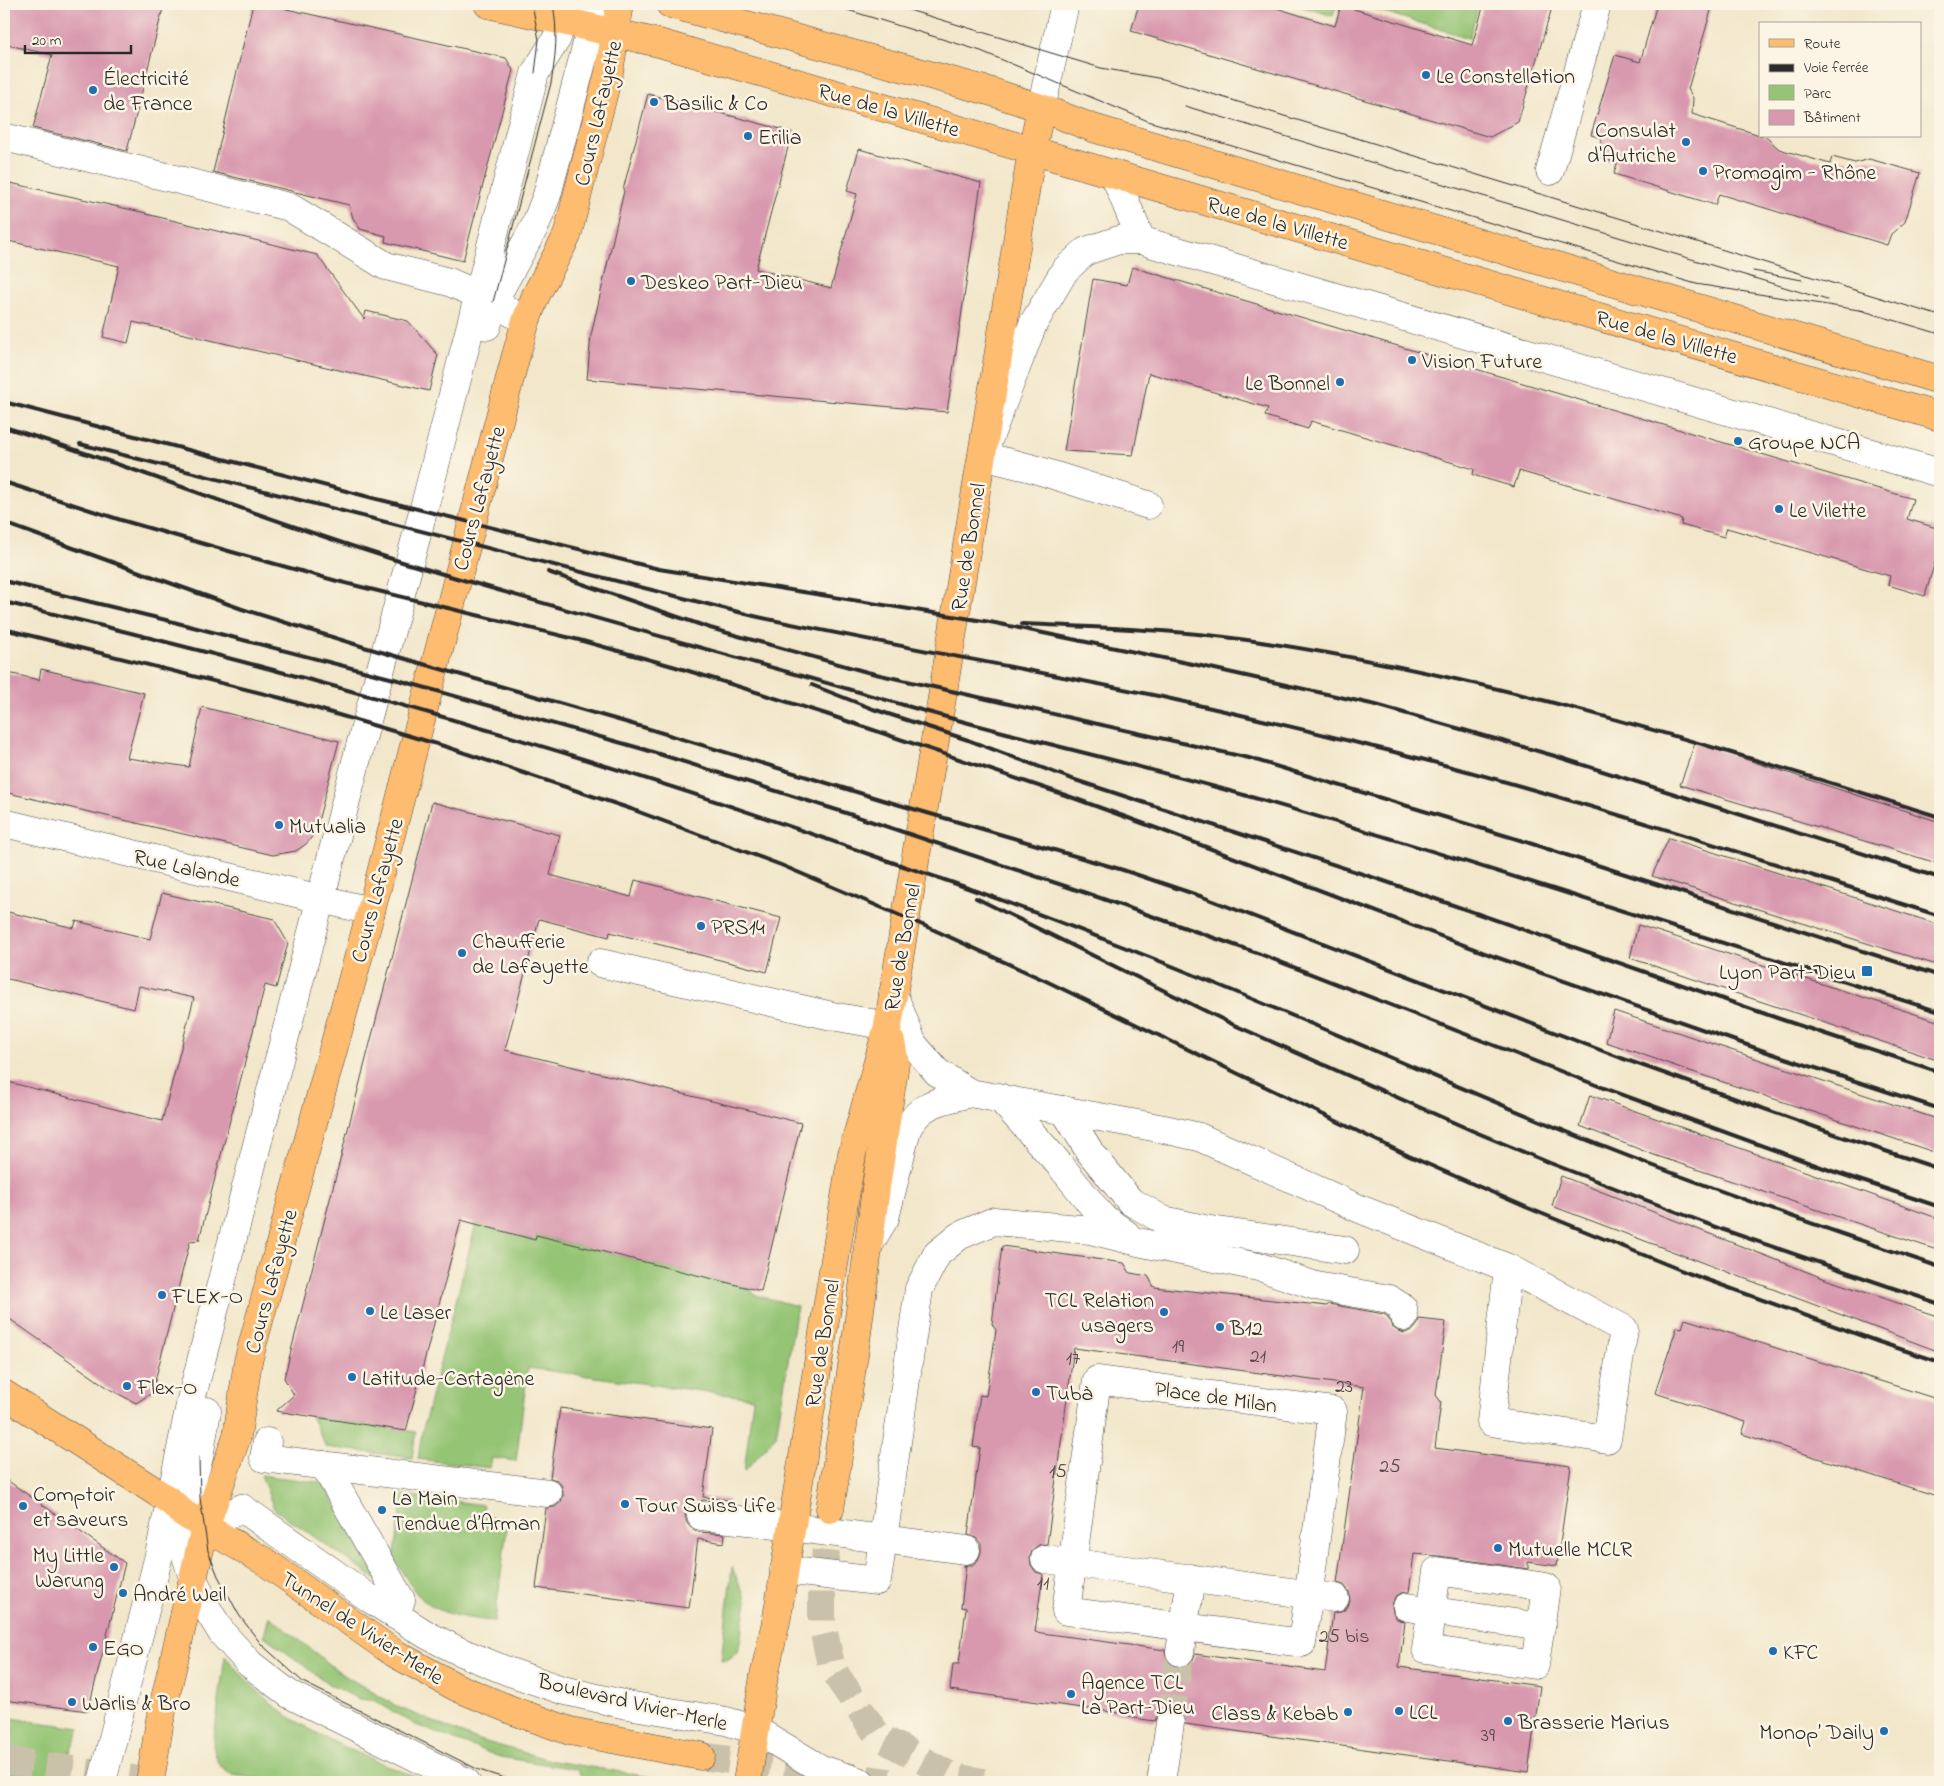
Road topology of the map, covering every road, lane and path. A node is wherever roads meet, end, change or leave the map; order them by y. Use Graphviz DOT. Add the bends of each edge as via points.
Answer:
graph roads {
  1 [pos="488,4"];
  2 [pos="620,4"];
  3 [pos="670,4"];
  4 [pos="1065,4"];
  5 [pos="1597,4"];
  6 [pos="565,12"];
  7 [pos="600,22"];
  8 [pos="1041,108"];
  9 [pos="4,137"];
  10 [pos="1032,150"];
  11 [pos="1550,171"];
  12 [pos="1114,174"];
  13 [pos="1141,240"];
  14 [pos="485,298"];
  15 [pos="526,321"];
  16 [pos="1940,380"];
  17 [pos="1940,417"];
  18 [pos="982,456"];
  19 [pos="1940,473"];
  20 [pos="1148,506"];
  21 [pos="4,824"];
  22 [pos="329,900"];
  23 [pos="371,911"];
  24 [pos="600,963"];
  25 [pos="893,993"];
  26 [pos="888,1026"];
  27 [pos="970,1093"];
  28 [pos="1000,1098"];
  29 [pos="1064,1110"];
  30 [pos="1138,1242"];
  31 [pos="868,1246"];
  32 [pos="1345,1250"];
  33 [pos="1508,1268"];
  34 [pos="1404,1317"];
  35 [pos="4,1394"];
  36 [pos="266,1442"];
  37 [pos="324,1465"];
  38 [pos="548,1493"];
  39 [pos="830,1508"];
  40 [pos="183,1515"];
  41 [pos="702,1516"];
  42 [pos="791,1527"];
  43 [pos="882,1546"];
  44 [pos="966,1550"];
  45 [pos="1045,1559"];
  46 [pos="1072,1562"];
  47 [pos="784,1570"];
  48 [pos="193,1578"];
  49 [pos="1191,1578"];
  50 [pos="1509,1582"];
  51 [pos="1309,1594"];
  52 [pos="1335,1598"];
  53 [pos="1419,1609"];
  54 [pos="395,1615"];
  55 [pos="1503,1622"];
  56 [pos="1541,1627"];
  57 [pos="1182,1640"];
  58 [pos="1497,1659"];
  59 [pos="1170,1723"];
  60 [pos="756,1730"];
  61 [pos="701,1756"];
  62 [pos="102,1782"];
  63 [pos="150,1782"];
  64 [pos="466,1782"];
  65 [pos="747,1782"];
  66 [pos="861,1782"];
  67 [pos="1161,1782"];
  1 -- 6 [label="main road, Rue de la Villette"];
  2 -- 7 [label="main road, Cours Lafayette"];
  3 -- 8 [label="main road, Rue de la Villette"];
  4 -- 8 [label="street"];
  5 -- 11 [label="street"];
  6 -- 7 [label="main road, Rue de la Villette"];
  6 -- 14 [label="street" via="557,38 535,73"];
  7 -- 10 [label="main road, Rue de la Villette" via="668,45"];
  7 -- 14 [label="street" via="535,226"];
  7 -- 15 [label="main road, Cours Lafayette" via="610,72 567,236 536,294"];
  8 -- 10 [label="main road, Rue de Bonnel"];
  8 -- 16 [label="main road, Rue de la Villette" via="1093,128"];
  9 -- 14 [label="street" via="289,207 386,266 449,282"];
  10 -- 12 [label="main road, Rue de la Villette"];
  10 -- 18 [label="main road, Rue de Bonnel"];
  12 -- 13 [label="street"];
  12 -- 17 [label="main road, Rue de la Villette"];
  13 -- 18 [label="street" via="1119,240 1086,251 1065,270 1033,324"];
  13 -- 19 [label="street"];
  14 -- 15 [label="street"];
  14 -- 22 [label="street" via="428,493"];
  15 -- 23 [label="main road, Cours Lafayette"];
  18 -- 20 [label="street" via="1031,468"];
  18 -- 25 [label="main road, Rue de Bonnel"];
  21 -- 22 [label="street, Rue Lalande"];
  22 -- 23 [label="street, Rue Lalande"];
  22 -- 40 [label="street"];
  22 -- 40 [label="street" via="191,1400 178,1463"];
  23 -- 40 [label="main road, Cours Lafayette" via="248,1360 237,1436"];
  24 -- 26 [label="street"];
  25 -- 26 [label="main road, Rue de Bonnel"];
  25 -- 27 [label="street" via="913,1044 937,1072"];
  26 -- 31 [label="main road" via="895,1063"];
  26 -- 42 [label="main road, Rue de Bonnel" via="852,1154"];
  27 -- 28 [label="street"];
  27 -- 31 [label="street" via="927,1105 913,1119 885,1218"];
  28 -- 29 [label="street"];
  28 -- 30 [label="street" via="1101,1216"];
  29 -- 32 [label="street" via="1090,1152 1130,1201 1163,1220"];
  29 -- 33 [label="street" via="1199,1137 1360,1209"];
  30 -- 34 [label="street" via="1263,1268 1316,1286 1388,1299 1403,1308"];
  30 -- 43 [label="street" via="1090,1230 994,1221 959,1236 937,1254 919,1289"];
  31 -- 39 [label="main road"];
  33 -- 33 [label="street" via="1491,1422 1607,1439 1624,1329"];
  35 -- 40 [label="main road, Tunnel de Vivier-Merle"];
  36 -- 37 [label="street" via="264,1458"];
  37 -- 38 [label="street"];
  37 -- 54 [label="street" via="401,1600"];
  40 -- 48 [label="main road, Cours Lafayette"];
  40 -- 54 [label="street, Boulevard Vivier-Merle" via="242,1508"];
  40 -- 61 [label="main road, Tunnel de Vivier-Merle" via="264,1561 394,1653 456,1687 570,1731"];
  40 -- 62 [label="street" via="159,1555"];
  41 -- 42 [label="street"];
  42 -- 43 [label="street"];
  42 -- 47 [label="main road, Rue de Bonnel"];
  43 -- 44 [label="street"];
  43 -- 47 [label="street" via="877,1581"];
  45 -- 46 [label="street"];
  46 -- 49 [label="street"];
  46 -- 51 [label="street, Place de Milan" via="1097,1380 1334,1411"];
  46 -- 57 [label="street, Place de Milan" via="1066,1611"];
  47 -- 60 [label="main road, Rue de Bonnel"];
  48 -- 63 [label="main road, Cours Lafayette" via="160,1720"];
  48 -- 64 [label="street" via="222,1632 250,1664 289,1694"];
  49 -- 51 [label="street"];
  49 -- 57 [label="street"];
  50 -- 53 [label="street" via="1437,1571"];
  50 -- 55 [label="street"];
  50 -- 56 [label="street" via="1546,1587"];
  51 -- 52 [label="street"];
  51 -- 57 [label="street, Place de Milan" via="1302,1643"];
  53 -- 55 [label="street"];
  53 -- 58 [label="street" via="1426,1648"];
  54 -- 60 [label="street, Boulevard Vivier-Merle" via="461,1652 562,1690 726,1721"];
  55 -- 56 [label="street"];
  55 -- 58 [label="street"];
  56 -- 58 [label="street" via="1535,1664"];
  59 -- 67 [label="street"];
  60 -- 65 [label="main road, Rue de Bonnel"];
  60 -- 66 [label="street, Boulevard Vivier-Merle" via="821,1769"];
}
